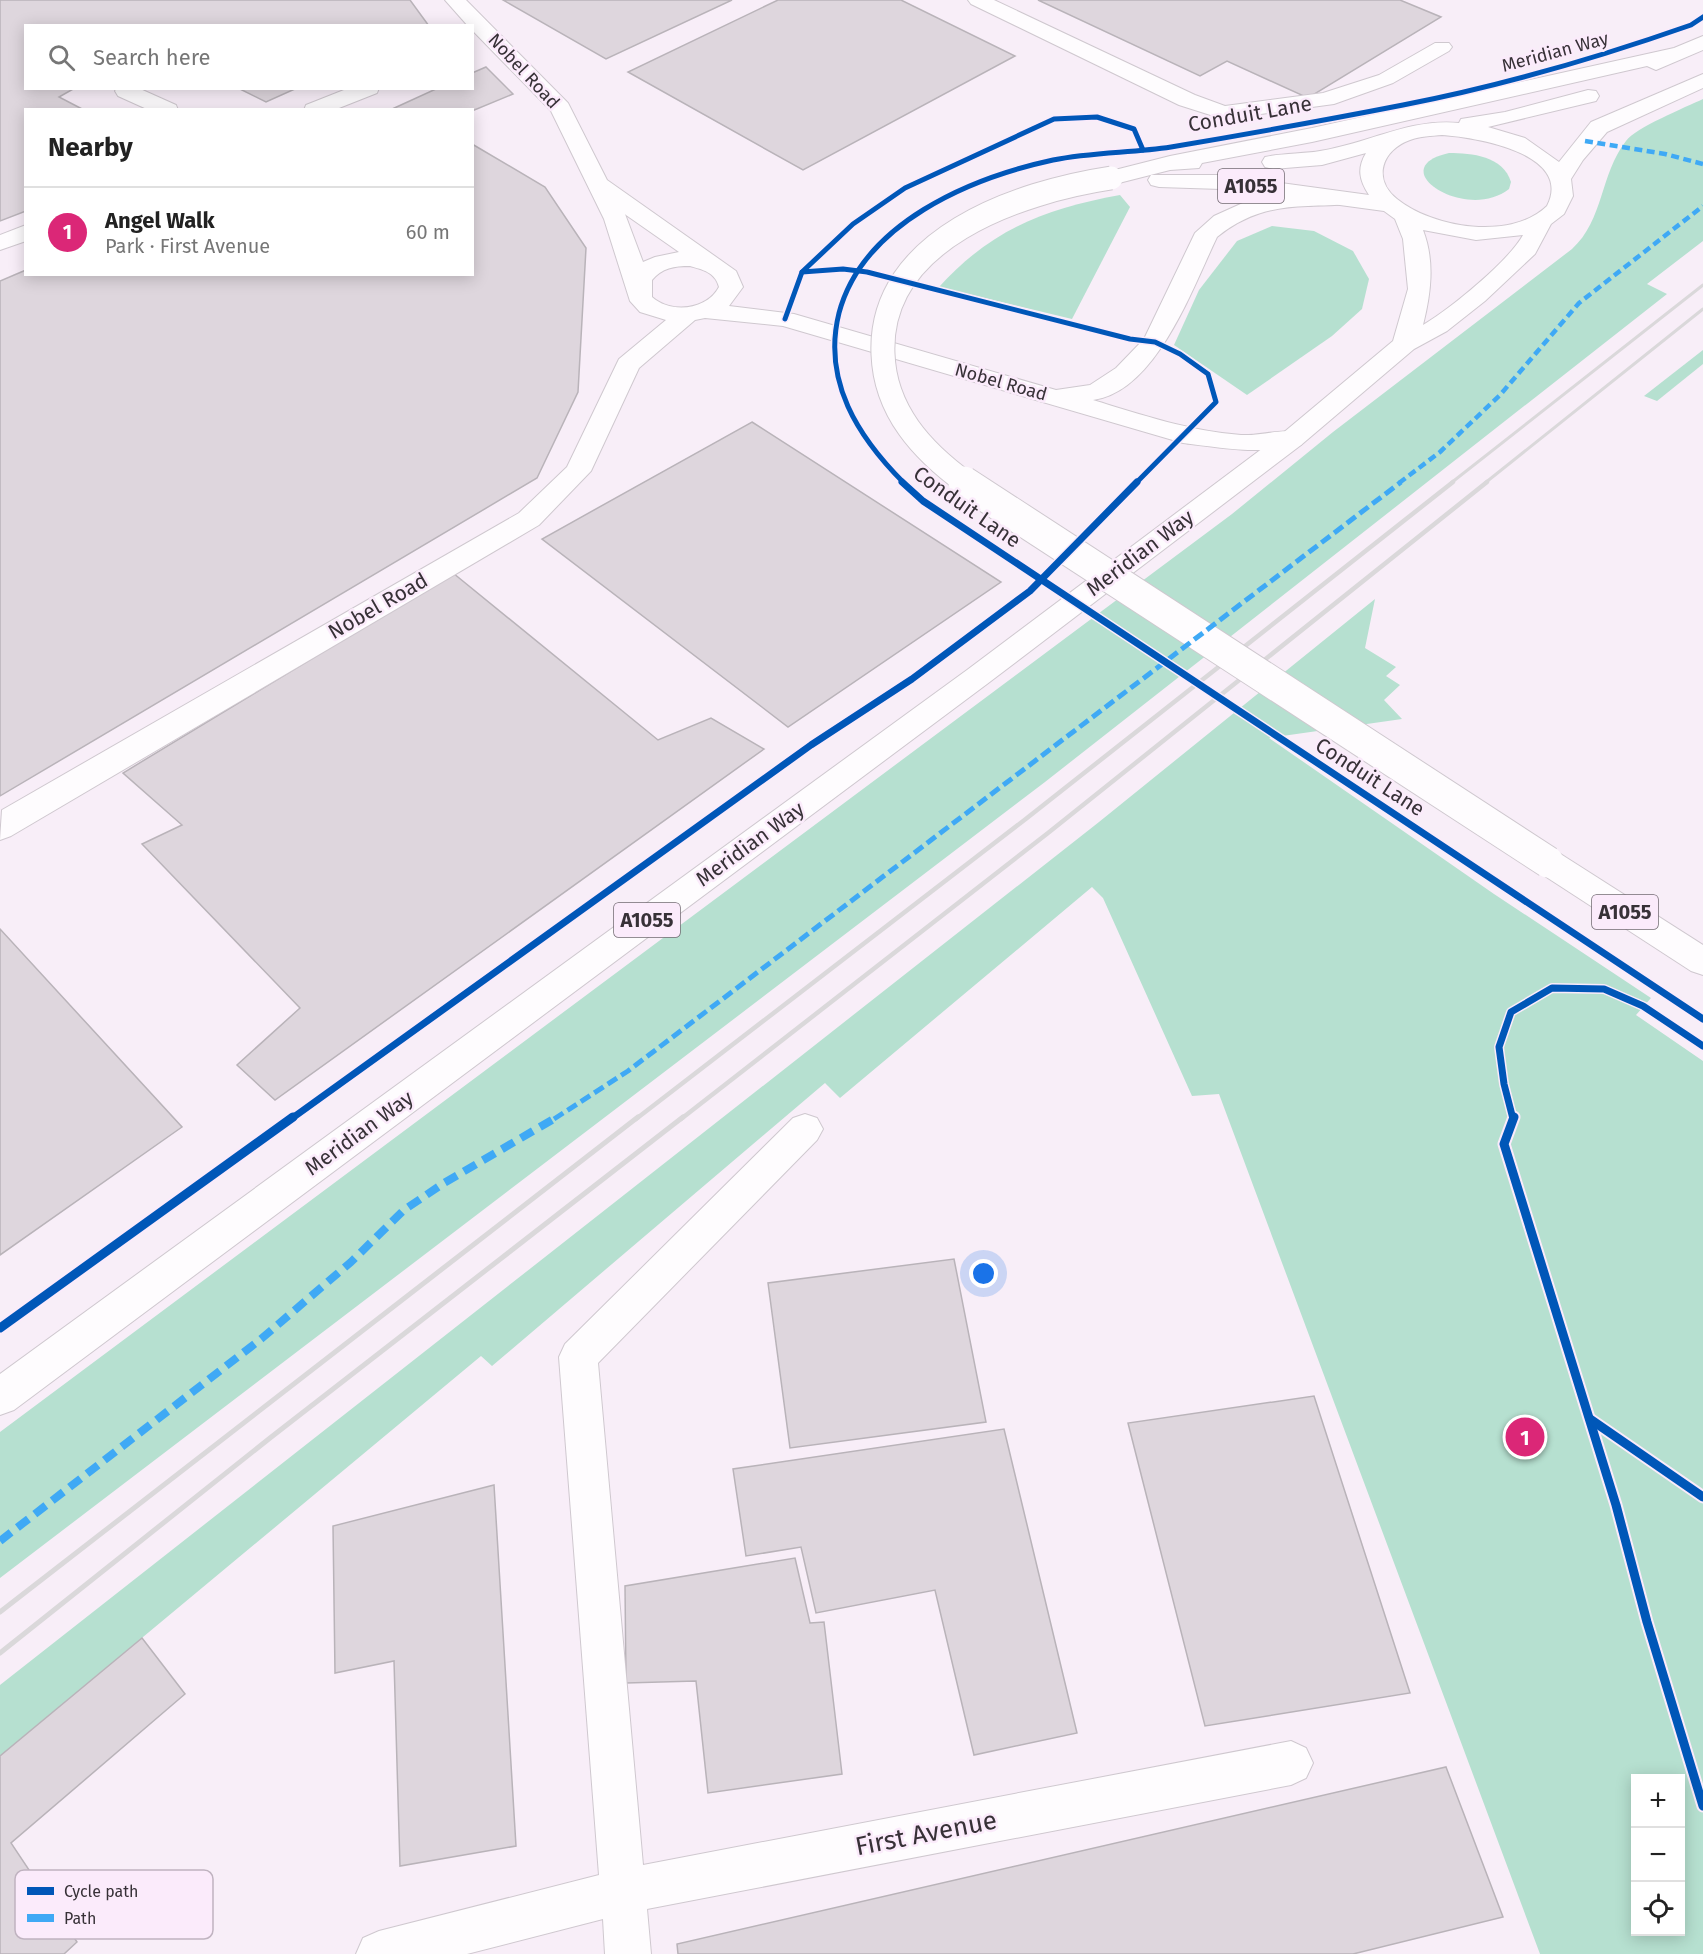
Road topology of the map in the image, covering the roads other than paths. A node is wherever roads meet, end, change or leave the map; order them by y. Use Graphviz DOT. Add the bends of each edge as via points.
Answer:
graph roads {
  1 [pos="455,0"];
  2 [pos="978,0"];
  3 [pos="1703,42"];
  4 [pos="501,44"];
  5 [pos="1442,47"];
  6 [pos="474,51"];
  7 [pos="1674,54"];
  8 [pos="1703,81"];
  9 [pos="364,90"];
  10 [pos="126,91"];
  11 [pos="164,108"];
  12 [pos="319,108"];
  13 [pos="1442,128"];
  14 [pos="1395,138"];
  15 [pos="1170,163"];
  16 [pos="1111,177"];
  17 [pos="1561,178"];
  18 [pos="600,181"];
  19 [pos="1344,198"];
  20 [pos="1397,209"];
  21 [pos="1542,220"];
  22 [pos="24,233"];
  23 [pos="0,243"];
  24 [pos="715,266"];
  25 [pos="637,281"];
  26 [pos="696,313"];
  27 [pos="785,319"];
  28 [pos="1405,344"];
  29 [pos="1052,397"];
  30 [pos="1292,439"];
  31 [pos="0,828"];
  32 [pos="1703,962"];
  33 [pos="805,1130"];
  34 [pos="0,1397"];
  35 [pos="1291,1763"];
  36 [pos="623,1891"];
  37 [pos="379,1954"];
  38 [pos="628,1954"];
  1 -- 4 [label="main road, Nobel Road"];
  2 -- 5 [label="main road" via="1167,91 1223,113 1326,99 1386,79"];
  3 -- 7 [label="main road, A1055"];
  4 -- 6 [label="main road"];
  4 -- 18 [label="main road, Nobel Road" via="560,108"];
  7 -- 13 [label="main road, A1055" via="1626,81 1586,97 1506,118"];
  7 -- 15 [label="main road, A1055"];
  8 -- 17 [label="main road" via="1599,127 1573,156"];
  9 -- 12 [label="main road"];
  10 -- 11 [label="main road"];
  13 -- 14 [label="main road, Conduit Lane"];
  13 -- 17 [label="main road" via="1481,132 1526,146 1546,160"];
  14 -- 15 [label="main road, Conduit Lane / A1055" via="1322,158"];
  14 -- 20 [label="main road" via="1376,152 1369,170 1376,189"];
  15 -- 16 [label="main road, Conduit Lane / A1055"];
  16 -- 19 [label="main road, Conduit Lane / A1055" via="1221,182"];
  16 -- 32 [label="main road, Conduit Lane / A1055, bridge" via="1031,195 993,210 943,241 904,277 889,301 880,351 894,404 912,434 934,458 984,497"];
  17 -- 21 [label="main road" via="1564,192 1558,208"];
  18 -- 24 [label="main road, Nobel Road" via="634,210"];
  18 -- 25 [label="main road, Nobel Road"];
  19 -- 20 [label="main road, Conduit Lane / A1055"];
  19 -- 29 [label="main road, Nobel Road" via="1270,201 1244,208 1219,222 1207,233 1155,342 1133,366 1097,392"];
  20 -- 21 [label="main road, Conduit Lane" via="1451,229 1492,233 1520,229"];
  20 -- 28 [label="main road" via="1415,240 1420,289"];
  21 -- 28 [label="main road, Meridian Way / A1055" via="1527,249 1477,296 1438,326"];
  22 -- 23 [label="main road"];
  24 -- 25 [label="main road" via="691,259 659,263"];
  24 -- 26 [label="main road, Nobel Road" via="730,278 727,298"];
  24 -- 27 [label="main road, Nobel Road"];
  25 -- 26 [label="main road, Nobel Road" via="640,301 656,310"];
  26 -- 27 [label="main road, Nobel Road"];
  26 -- 31 [label="main road, Nobel Road" via="628,364 578,471 530,519"];
  27 -- 29 [label="main road, Nobel Road"];
  28 -- 30 [label="main road, Meridian Way / A1055"];
  29 -- 30 [label="main road" via="1183,435 1243,443"];
  30 -- 34 [label="main road, Meridian Way / A1055" via="977,677"];
  33 -- 36 [label="main road" via="578,1357"];
  35 -- 36 [label="main road, First Avenue"];
  36 -- 37 [label="main road, First Avenue"];
  36 -- 38 [label="main road"];
}
